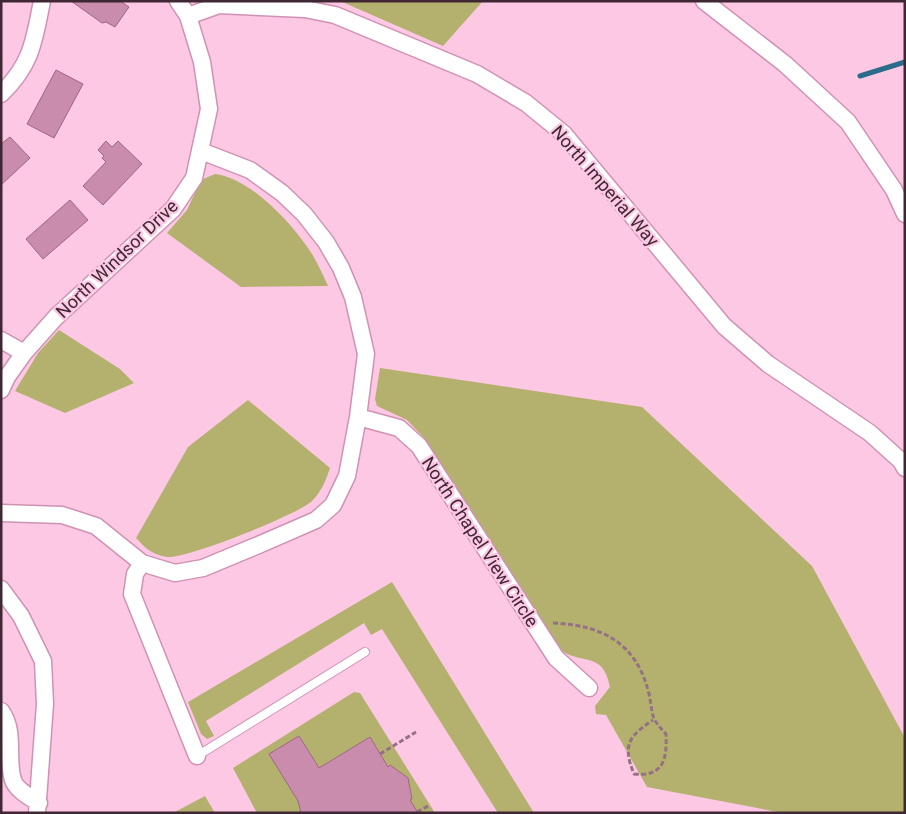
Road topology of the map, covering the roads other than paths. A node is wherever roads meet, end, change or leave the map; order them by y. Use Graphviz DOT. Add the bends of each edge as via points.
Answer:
graph roads {
  1 [pos="42,1"];
  2 [pos="178,1"];
  3 [pos="704,1"];
  4 [pos="188,16"];
  5 [pos="1,94"];
  6 [pos="201,151"];
  7 [pos="905,214"];
  8 [pos="1,340"];
  9 [pos="24,353"];
  10 [pos="1,390"];
  11 [pos="358,417"];
  12 [pos="905,468"];
  13 [pos="1,513"];
  14 [pos="142,563"];
  15 [pos="1,589"];
  16 [pos="366,652"];
  17 [pos="589,688"];
  18 [pos="1,711"];
  19 [pos="197,756"];
  20 [pos="38,808"];
  1 -- 5 [label="street" via="30,54 21,72"];
  2 -- 4 [label="street, North Windsor Drive"];
  3 -- 7 [label="street" via="785,64 848,122 894,190"];
  4 -- 6 [label="street, North Windsor Drive" via="202,62 209,109"];
  4 -- 12 [label="street, North Imperial Way" via="219,5 305,9 335,15 477,74 526,103 564,134 724,326 768,364 870,433"];
  6 -- 9 [label="street, North Windsor Drive" via="194,178 173,209 56,317"];
  6 -- 11 [label="street" via="250,170 282,193 326,242 353,297 366,354"];
  8 -- 9 [label="street"];
  9 -- 10 [label="street, North Windsor Drive"];
  11 -- 14 [label="street" via="347,476 333,504 316,520 203,568 175,573"];
  11 -- 17 [label="street, North Chapel View Circle" via="399,428 418,446 556,658"];
  13 -- 14 [label="street" via="62,515 96,526"];
  14 -- 19 [label="street" via="135,574 132,594"];
  15 -- 20 [label="street" via="29,629 43,661 45,704"];
  16 -- 19 [label="lane"];
  18 -- 20 [label="street" via="8,721 13,781"];
}
